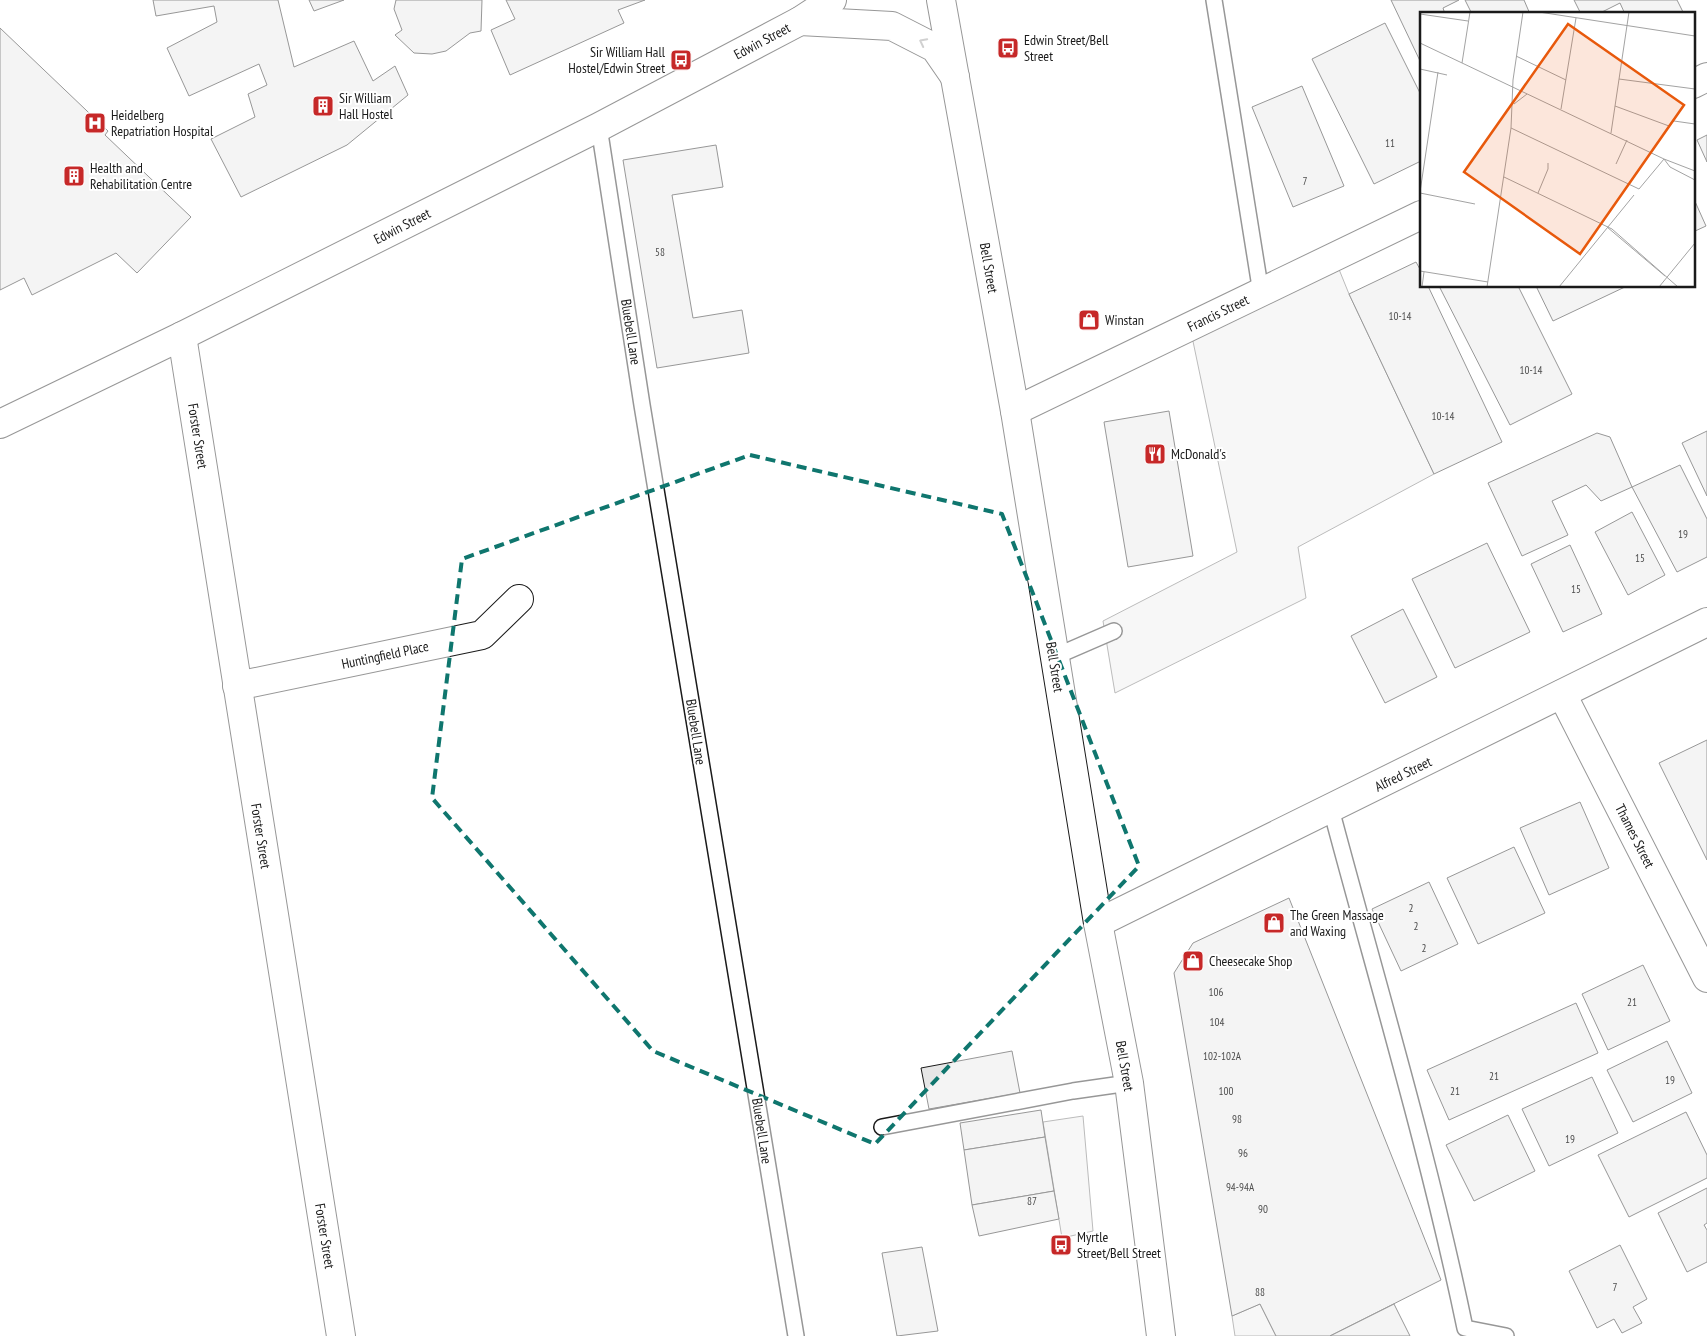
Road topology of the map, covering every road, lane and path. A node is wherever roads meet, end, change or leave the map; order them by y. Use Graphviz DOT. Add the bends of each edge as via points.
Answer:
graph roads {
  1 [pos="832,0"];
  2 [pos="942,0"];
  3 [pos="1214,0"];
  4 [pos="800,21"];
  5 [pos="955,77"];
  6 [pos="1707,77"];
  7 [pos="1694,84"];
  8 [pos="600,127"];
  9 [pos="1420,215"];
  10 [pos="1261,293"];
  11 [pos="182,336"];
  12 [pos="1015,412"];
  13 [pos="0,424"];
  14 [pos="519,599"];
  15 [pos="1707,622"];
  16 [pos="1114,630"];
  17 [pos="1054,657"];
  18 [pos="237,686"];
  19 [pos="1562,694"];
  20 [pos="1331,809"];
  21 [pos="1098,923"];
  22 [pos="1707,978"];
  23 [pos="1129,1083"];
  24 [pos="882,1127"];
  25 [pos="342,1336"];
  26 [pos="796,1336"];
  27 [pos="1161,1336"];
  28 [pos="1506,1336"];
  1 -- 4 [label="main road, Edwin Street"];
  2 -- 5 [label="main road, Bell Street"];
  3 -- 10 [label="lane"];
  5 -- 4 [label="main road, Edwin Street, one-way" via="935,48 892,26"];
  4 -- 8 [label="main road, Edwin Street"];
  5 -- 12 [label="main road, Bell Street"];
  6 -- 7 [label="main road"];
  8 -- 11 [label="main road, Edwin Street"];
  8 -- 26 [label="lane, Bluebell Lane" via="642,405"];
  9 -- 10 [label="main road, Francis Street"];
  10 -- 12 [label="main road, Francis Street"];
  11 -- 13 [label="main road, Edwin Street"];
  11 -- 18 [label="main road, Forster Street"];
  12 -- 17 [label="main road, Bell Street"];
  14 -- 18 [label="main road, Huntingfield Place" via="482,635"];
  15 -- 19 [label="main road, Alfred Street"];
  16 -- 17 [label="lane"];
  17 -- 21 [label="main road, Bell Street"];
  18 -- 25 [label="main road, Forster Street"];
  19 -- 20 [label="main road, Alfred Street"];
  19 -- 22 [label="main road, Thames Street"];
  20 -- 21 [label="main road, Alfred Street"];
  20 -- 28 [label="lane" via="1413,1115 1465,1328"];
  21 -- 23 [label="main road, Bell Street"];
  23 -- 24 [label="lane"];
  23 -- 27 [label="main road, Bell Street"];
}
